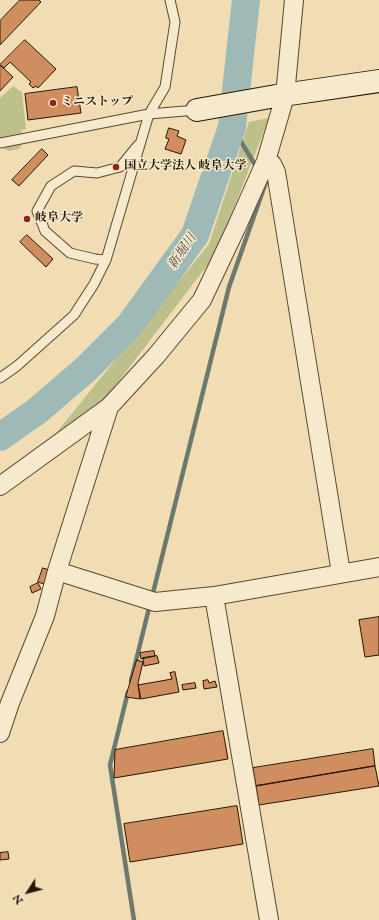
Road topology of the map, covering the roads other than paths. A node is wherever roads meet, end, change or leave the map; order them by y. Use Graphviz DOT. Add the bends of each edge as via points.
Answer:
graph roads {
  1 [pos="170,0"];
  2 [pos="294,0"];
  3 [pos="379,81"];
  4 [pos="281,96"];
  5 [pos="197,110"];
  6 [pos="149,114"];
  7 [pos="140,142"];
  8 [pos="0,143"];
  9 [pos="266,161"];
  10 [pos="106,260"];
  11 [pos="0,378"];
  12 [pos="109,407"];
  13 [pos="0,486"];
  14 [pos="379,568"];
  15 [pos="57,571"];
  16 [pos="341,573"];
  17 [pos="214,596"];
  18 [pos="0,733"];
  19 [pos="268,920"];
  1 -- 6 [label="lane" via="175,22 165,87"];
  2 -- 4 [label="street"];
  3 -- 4 [label="street"];
  4 -- 5 [label="street"];
  4 -- 9 [label="street"];
  5 -- 6 [label="lane"];
  6 -- 7 [label="lane"];
  6 -- 8 [label="lane"];
  7 -- 10 [label="lane"];
  7 -- 10 [label="lane" via="120,167 97,173 74,171 51,186 37,211 45,231 70,253"];
  9 -- 12 [label="street" via="202,300 156,356"];
  9 -- 16 [label="street" via="272,164 276,172"];
  10 -- 11 [label="lane" via="74,315"];
  12 -- 13 [label="street"];
  12 -- 15 [label="street"];
  14 -- 16 [label="street"];
  15 -- 17 [label="street" via="155,602"];
  15 -- 18 [label="street" via="45,616"];
  16 -- 17 [label="street"];
  17 -- 19 [label="street"];
}
